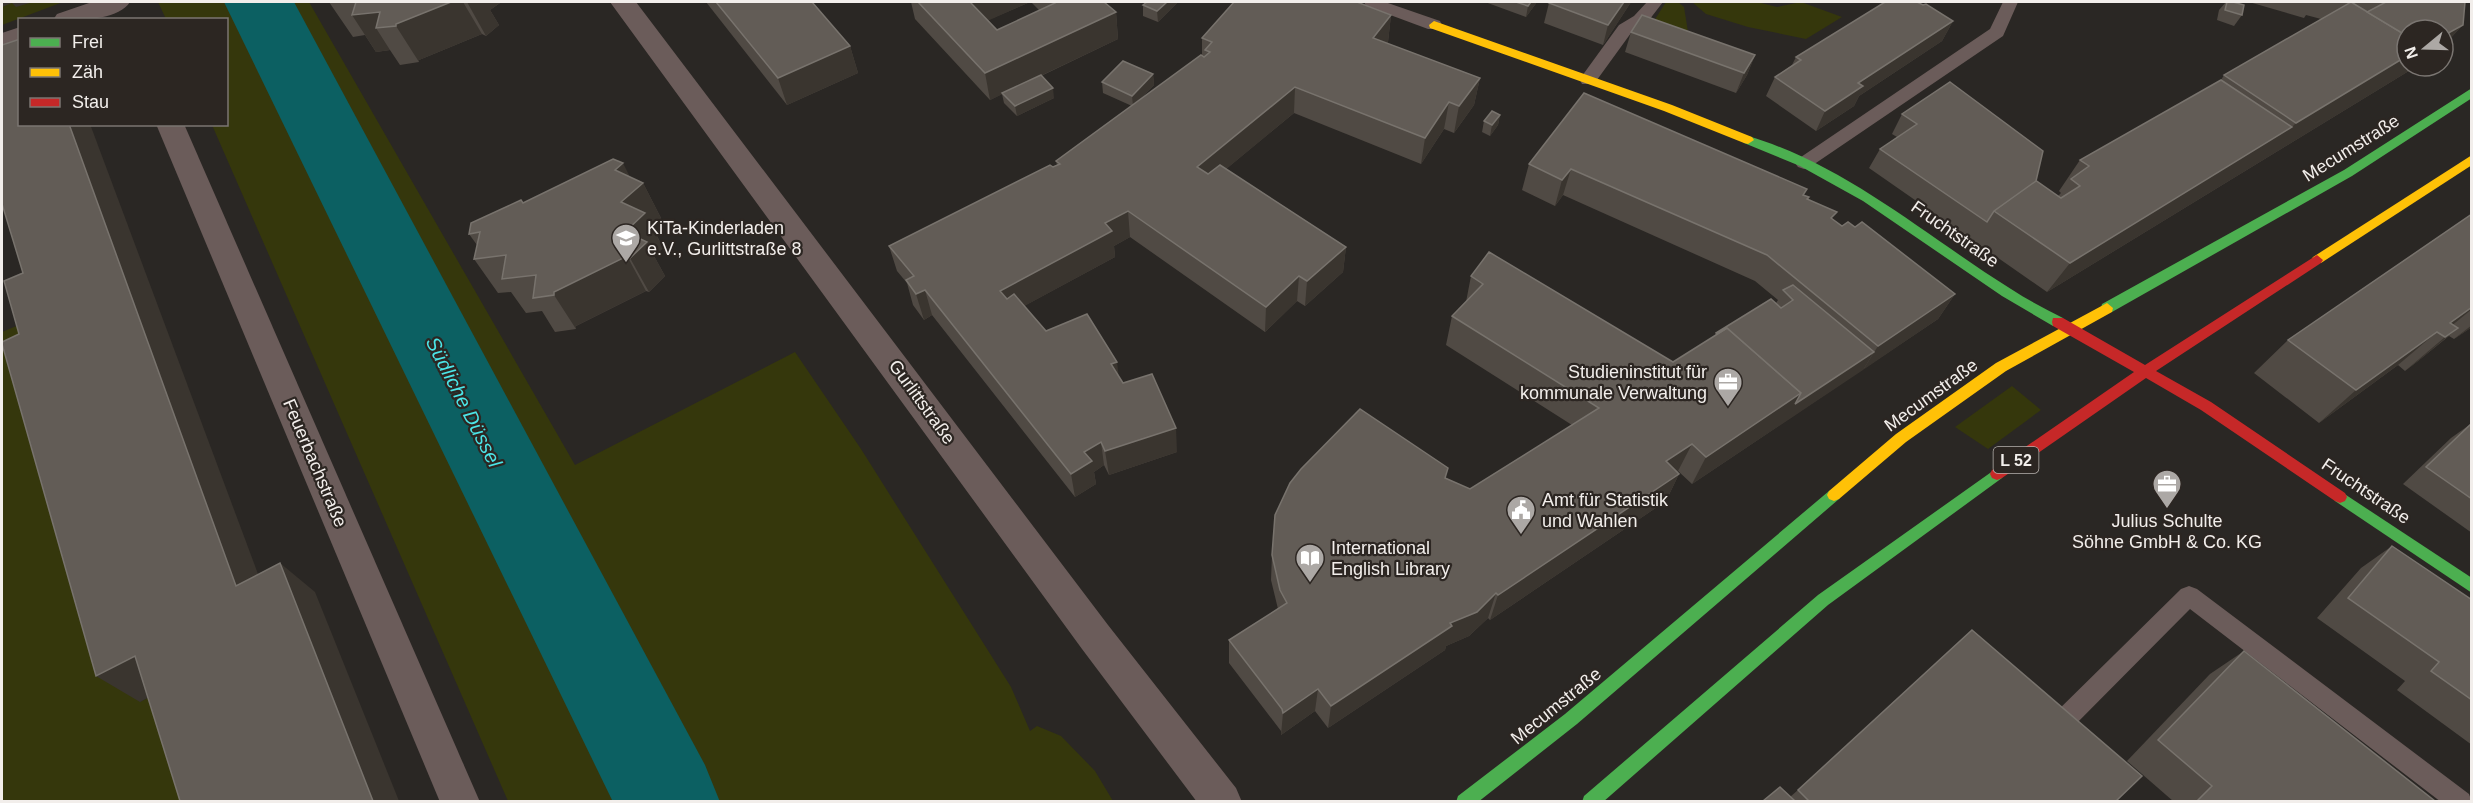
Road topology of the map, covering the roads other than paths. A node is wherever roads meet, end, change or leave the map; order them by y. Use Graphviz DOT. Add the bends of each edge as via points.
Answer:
graph roads {
  1 [pos="117,2"];
  2 [pos="623,2"];
  3 [pos="1371,2"];
  4 [pos="1655,2"];
  5 [pos="2010,2"];
  6 [pos="72,18"];
  7 [pos="124,18"];
  8 [pos="1434,25"];
  9 [pos="18,37"];
  10 [pos="2,42"];
  11 [pos="1588,80"];
  12 [pos="2472,92"];
  13 [pos="171,126"];
  14 [pos="2472,159"];
  15 [pos="1804,163"];
  16 [pos="2068,330"];
  17 [pos="2143,373"];
  18 [pos="2472,587"];
  19 [pos="2056,728"];
  20 [pos="460,801"];
  21 [pos="1222,801"];
  22 [pos="1464,801"];
  23 [pos="1590,801"];
  24 [pos="2461,801"];
  1 -- 6 [label="street"];
  1 -- 7 [label="street"];
  2 -- 21 [label="street, Gurlittstraße" via="1095,637"];
  3 -- 8 [label="lane, Fruchtstraße"];
  4 -- 11 [label="lane" via="1640,20 1625,29"];
  5 -- 15 [label="lane" via="1997,32"];
  8 -- 11 [label="main road, Fruchtstraße"];
  9 -- 10 [label="street"];
  11 -- 15 [label="main road, Fruchtstraße"];
  12 -- 16 [label="main road, Mecumstraße" via="2348,173"];
  13 -- 20 [label="street, Feuerbachstraße"];
  14 -- 17 [label="main road, L 52"];
  15 -- 16 [label="main road, Fruchtstraße" via="1916,229"];
  16 -- 17 [label="main road, Fruchtstraße"];
  16 -- 22 [label="main road, Mecumstraße" via="2001,367 1901,438 1571,719"];
  17 -- 18 [label="main road, Fruchtstraße" via="2206,406"];
  17 -- 23 [label="main road, L 52" via="1823,600"];
  19 -- 24 [label="lane" via="2189,596"];
}
